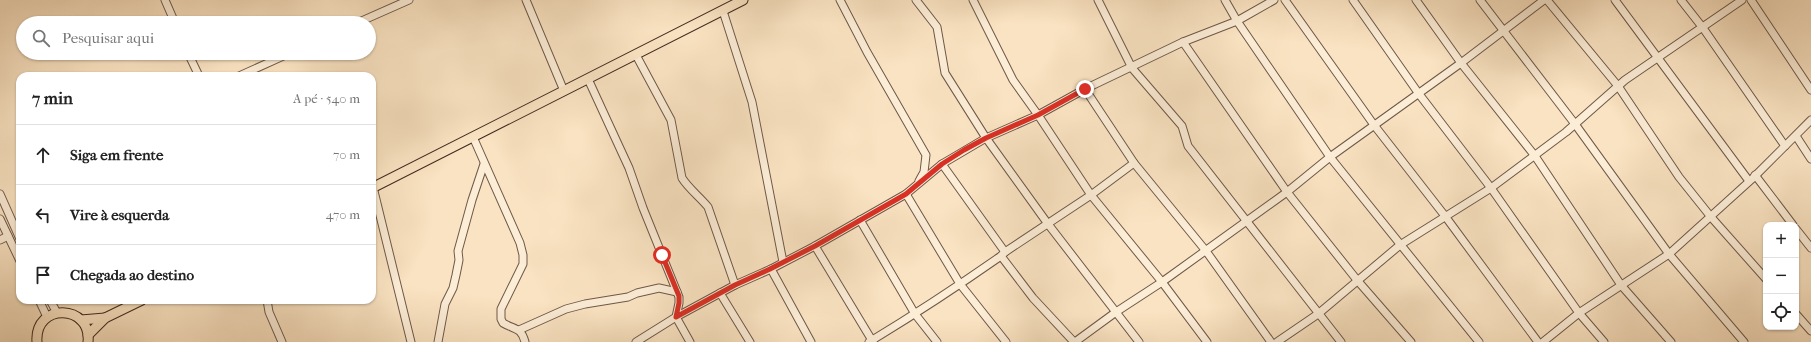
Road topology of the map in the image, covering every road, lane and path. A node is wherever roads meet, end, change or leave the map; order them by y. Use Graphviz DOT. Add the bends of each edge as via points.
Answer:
graph roads {
  1 [pos="165,0"];
  2 [pos="409,0"];
  3 [pos="526,0"];
  4 [pos="743,0"];
  5 [pos="840,0"];
  6 [pos="916,0"];
  7 [pos="973,0"];
  8 [pos="1098,0"];
  9 [pos="1225,0"];
  10 [pos="1274,0"];
  11 [pos="1285,0"];
  12 [pos="1353,0"];
  13 [pos="1416,0"];
  14 [pos="1480,0"];
  15 [pos="1545,0"];
  16 [pos="1615,0"];
  17 [pos="1680,0"];
  18 [pos="1742,0"];
  19 [pos="1751,0"];
  20 [pos="723,11"];
  21 [pos="172,16"];
  22 [pos="373,16"];
  23 [pos="1238,21"];
  24 [pos="1703,28"];
  25 [pos="1504,31"];
  26 [pos="1183,42"];
  27 [pos="636,55"];
  28 [pos="1659,57"];
  29 [pos="191,60"];
  30 [pos="274,60"];
  31 [pos="1461,63"];
  32 [pos="1132,68"];
  33 [pos="197,72"];
  34 [pos="248,72"];
  35 [pos="588,79"];
  36 [pos="1618,86"];
  37 [pos="1085,89"];
  38 [pos="1811,90"];
  39 [pos="564,91"];
  40 [pos="1419,94"];
  41 [pos="1038,115"];
  42 [pos="1811,120"];
  43 [pos="1575,124"];
  44 [pos="1374,125"];
  45 [pos="1796,136"];
  46 [pos="473,137"];
  47 [pos="986,138"];
  48 [pos="1785,146"];
  49 [pos="1330,156"];
  50 [pos="1535,156"];
  51 [pos="1811,159"];
  52 [pos="1134,163"];
  53 [pos="484,164"];
  54 [pos="942,164"];
  55 [pos="1752,178"];
  56 [pos="376,186"];
  57 [pos="914,188"];
  58 [pos="1491,188"];
  59 [pos="1287,192"];
  60 [pos="0,194"];
  61 [pos="906,194"];
  62 [pos="1091,195"];
  63 [pos="376,200"];
  64 [pos="1445,216"];
  65 [pos="1711,217"];
  66 [pos="0,219"];
  67 [pos="860,220"];
  68 [pos="1247,220"];
  69 [pos="1790,222"];
  70 [pos="1048,224"];
  71 [pos="16,230"];
  72 [pos="1799,233"];
  73 [pos="8,236"];
  74 [pos="0,240"];
  75 [pos="1400,245"];
  76 [pos="815,246"];
  77 [pos="1811,248"];
  78 [pos="1206,251"];
  79 [pos="16,253"];
  80 [pos="1003,254"];
  81 [pos="1669,254"];
  82 [pos="783,262"];
  83 [pos="770,269"];
  84 [pos="1763,276"];
  85 [pos="1357,280"];
  86 [pos="1162,282"];
  87 [pos="960,284"];
  88 [pos="735,285"];
  89 [pos="1622,285"];
  90 [pos="677,292"];
  91 [pos="720,293"];
  92 [pos="41,304"];
  93 [pos="52,304"];
  94 [pos="134,304"];
  95 [pos="268,304"];
  96 [pos="1116,312"];
  97 [pos="57,313"];
  98 [pos="1579,313"];
  99 [pos="915,314"];
  100 [pos="1318,314"];
  101 [pos="47,317"];
  102 [pos="676,317"];
  103 [pos="1799,317"];
  104 [pos="105,318"];
  105 [pos="81,320"];
  106 [pos="519,330"];
  107 [pos="1811,331"];
  108 [pos="88,338"];
  109 [pos="871,341"];
  110 [pos="37,342"];
  111 [pos="282,342"];
  112 [pos="411,342"];
  113 [pos="438,342"];
  114 [pos="525,342"];
  115 [pos="636,342"];
  116 [pos="690,342"];
  117 [pos="750,342"];
  118 [pos="811,342"];
  119 [pos="937,342"];
  120 [pos="1006,342"];
  121 [pos="1075,342"];
  122 [pos="1139,342"];
  123 [pos="1207,342"];
  124 [pos="1271,342"];
  125 [pos="1277,342"];
  126 [pos="1340,342"];
  127 [pos="1411,342"];
  128 [pos="1480,342"];
  129 [pos="1538,342"];
  130 [pos="1543,342"];
  131 [pos="1604,342"];
  132 [pos="1671,342"];
  133 [pos="1744,342"];
  1 -- 21 [label="street"];
  2 -- 22 [label="street"];
  3 -- 39 [label="street"];
  4 -- 20 [label="main road"];
  5 -- 57 [label="street" via="926,156 924,172"];
  6 -- 47 [label="street" via="937,27 945,73"];
  7 -- 41 [label="street" via="1013,80"];
  8 -- 32 [label="street"];
  9 -- 23 [label="street"];
  10 -- 23 [label="street"];
  11 -- 44 [label="street"];
  12 -- 40 [label="street"];
  13 -- 31 [label="street"];
  14 -- 25 [label="street"];
  15 -- 25 [label="street"];
  15 -- 36 [label="street"];
  16 -- 28 [label="street"];
  17 -- 24 [label="street"];
  18 -- 24 [label="street"];
  19 -- 38 [label="street"];
  20 -- 27 [label="main road"];
  20 -- 82 [label="street" via="752,102"];
  23 -- 26 [label="street"];
  23 -- 49 [label="street"];
  24 -- 28 [label="street"];
  24 -- 48 [label="street"];
  25 -- 31 [label="street"];
  25 -- 43 [label="street"];
  26 -- 32 [label="street"];
  26 -- 59 [label="street"];
  27 -- 35 [label="main road"];
  27 -- 88 [label="street" via="671,120 682,178 708,207"];
  28 -- 36 [label="street"];
  28 -- 55 [label="street"];
  29 -- 33 [label="street"];
  30 -- 34 [label="street"];
  31 -- 40 [label="street"];
  31 -- 50 [label="street"];
  32 -- 37 [label="street"];
  32 -- 68 [label="street" via="1182,126 1188,146"];
  35 -- 39 [label="main road"];
  35 -- 90 [label="street" via="629,168"];
  36 -- 43 [label="street"];
  36 -- 65 [label="street" via="1679,177"];
  37 -- 41 [label="street"];
  37 -- 52 [label="street"];
  39 -- 46 [label="main road"];
  40 -- 44 [label="street"];
  40 -- 58 [label="street"];
  41 -- 47 [label="street"];
  41 -- 62 [label="street"];
  42 -- 45 [label="street"];
  43 -- 50 [label="street"];
  43 -- 81 [label="street"];
  44 -- 49 [label="street"];
  44 -- 64 [label="street"];
  45 -- 48 [label="street"];
  45 -- 51 [label="street"];
  46 -- 53 [label="street"];
  46 -- 56 [label="main road"];
  47 -- 54 [label="street"];
  47 -- 70 [label="street"];
  48 -- 55 [label="street"];
  49 -- 59 [label="street"];
  49 -- 75 [label="street"];
  50 -- 58 [label="street"];
  50 -- 89 [label="street"];
  52 -- 62 [label="street"];
  52 -- 78 [label="street"];
  53 -- 106 [label="street" via="523,255 523,264 500,313 503,323"];
  53 -- 113 [label="street" via="458,251 456,275 445,304"];
  54 -- 57 [label="street"];
  54 -- 80 [label="street"];
  55 -- 65 [label="street"];
  55 -- 69 [label="street"];
  57 -- 61 [label="street"];
  58 -- 64 [label="street"];
  58 -- 98 [label="street"];
  59 -- 68 [label="street"];
  59 -- 85 [label="street"];
  60 -- 71 [label="street"];
  61 -- 67 [label="street"];
  61 -- 87 [label="street"];
  62 -- 70 [label="street"];
  62 -- 86 [label="street"];
  63 -- 112 [label="street"];
  64 -- 75 [label="street"];
  64 -- 129 [label="street"];
  65 -- 81 [label="street"];
  65 -- 84 [label="street"];
  66 -- 73 [label="street"];
  67 -- 76 [label="street"];
  67 -- 99 [label="street"];
  68 -- 78 [label="street"];
  68 -- 100 [label="street"];
  70 -- 80 [label="street"];
  70 -- 96 [label="street"];
  72 -- 77 [label="street"];
  73 -- 74 [label="street"];
  73 -- 79 [label="street"];
  75 -- 85 [label="street"];
  75 -- 128 [label="street"];
  76 -- 82 [label="street"];
  76 -- 109 [label="street"];
  78 -- 86 [label="street"];
  78 -- 124 [label="street"];
  80 -- 87 [label="street"];
  80 -- 121 [label="street" via="1034,298"];
  81 -- 89 [label="street"];
  81 -- 133 [label="street"];
  82 -- 83 [label="street"];
  83 -- 88 [label="street"];
  83 -- 118 [label="street"];
  85 -- 100 [label="street"];
  85 -- 127 [label="street"];
  86 -- 96 [label="street"];
  86 -- 123 [label="street"];
  87 -- 99 [label="street"];
  87 -- 120 [label="street"];
  88 -- 91 [label="street"];
  89 -- 98 [label="street"];
  89 -- 132 [label="street"];
  90 -- 102 [label="street" via="679,303"];
  90 -- 106 [label="street" via="658,288 628,297 585,304 566,309"];
  91 -- 102 [label="street"];
  91 -- 117 [label="street"];
  92 -- 101 [label="street"];
  93 -- 97 [label="street"];
  94 -- 104 [label="main road"];
  95 -- 111 [label="street"];
  96 -- 121 [label="street"];
  96 -- 122 [label="street"];
  97 -- 101 [label="main road"];
  97 -- 105 [label="main road" via="67,313"];
  98 -- 130 [label="street"];
  98 -- 131 [label="street"];
  99 -- 109 [label="street"];
  99 -- 119 [label="street"];
  100 -- 125 [label="street"];
  100 -- 126 [label="street"];
  101 -- 110 [label="main road" via="40,326"];
  102 -- 115 [label="street"];
  102 -- 116 [label="street"];
  103 -- 107 [label="street"];
  104 -- 105 [label="main road"];
  104 -- 108 [label="main road"];
  105 -- 108 [label="main road"];
  106 -- 114 [label="street" via="523,333"];
}
